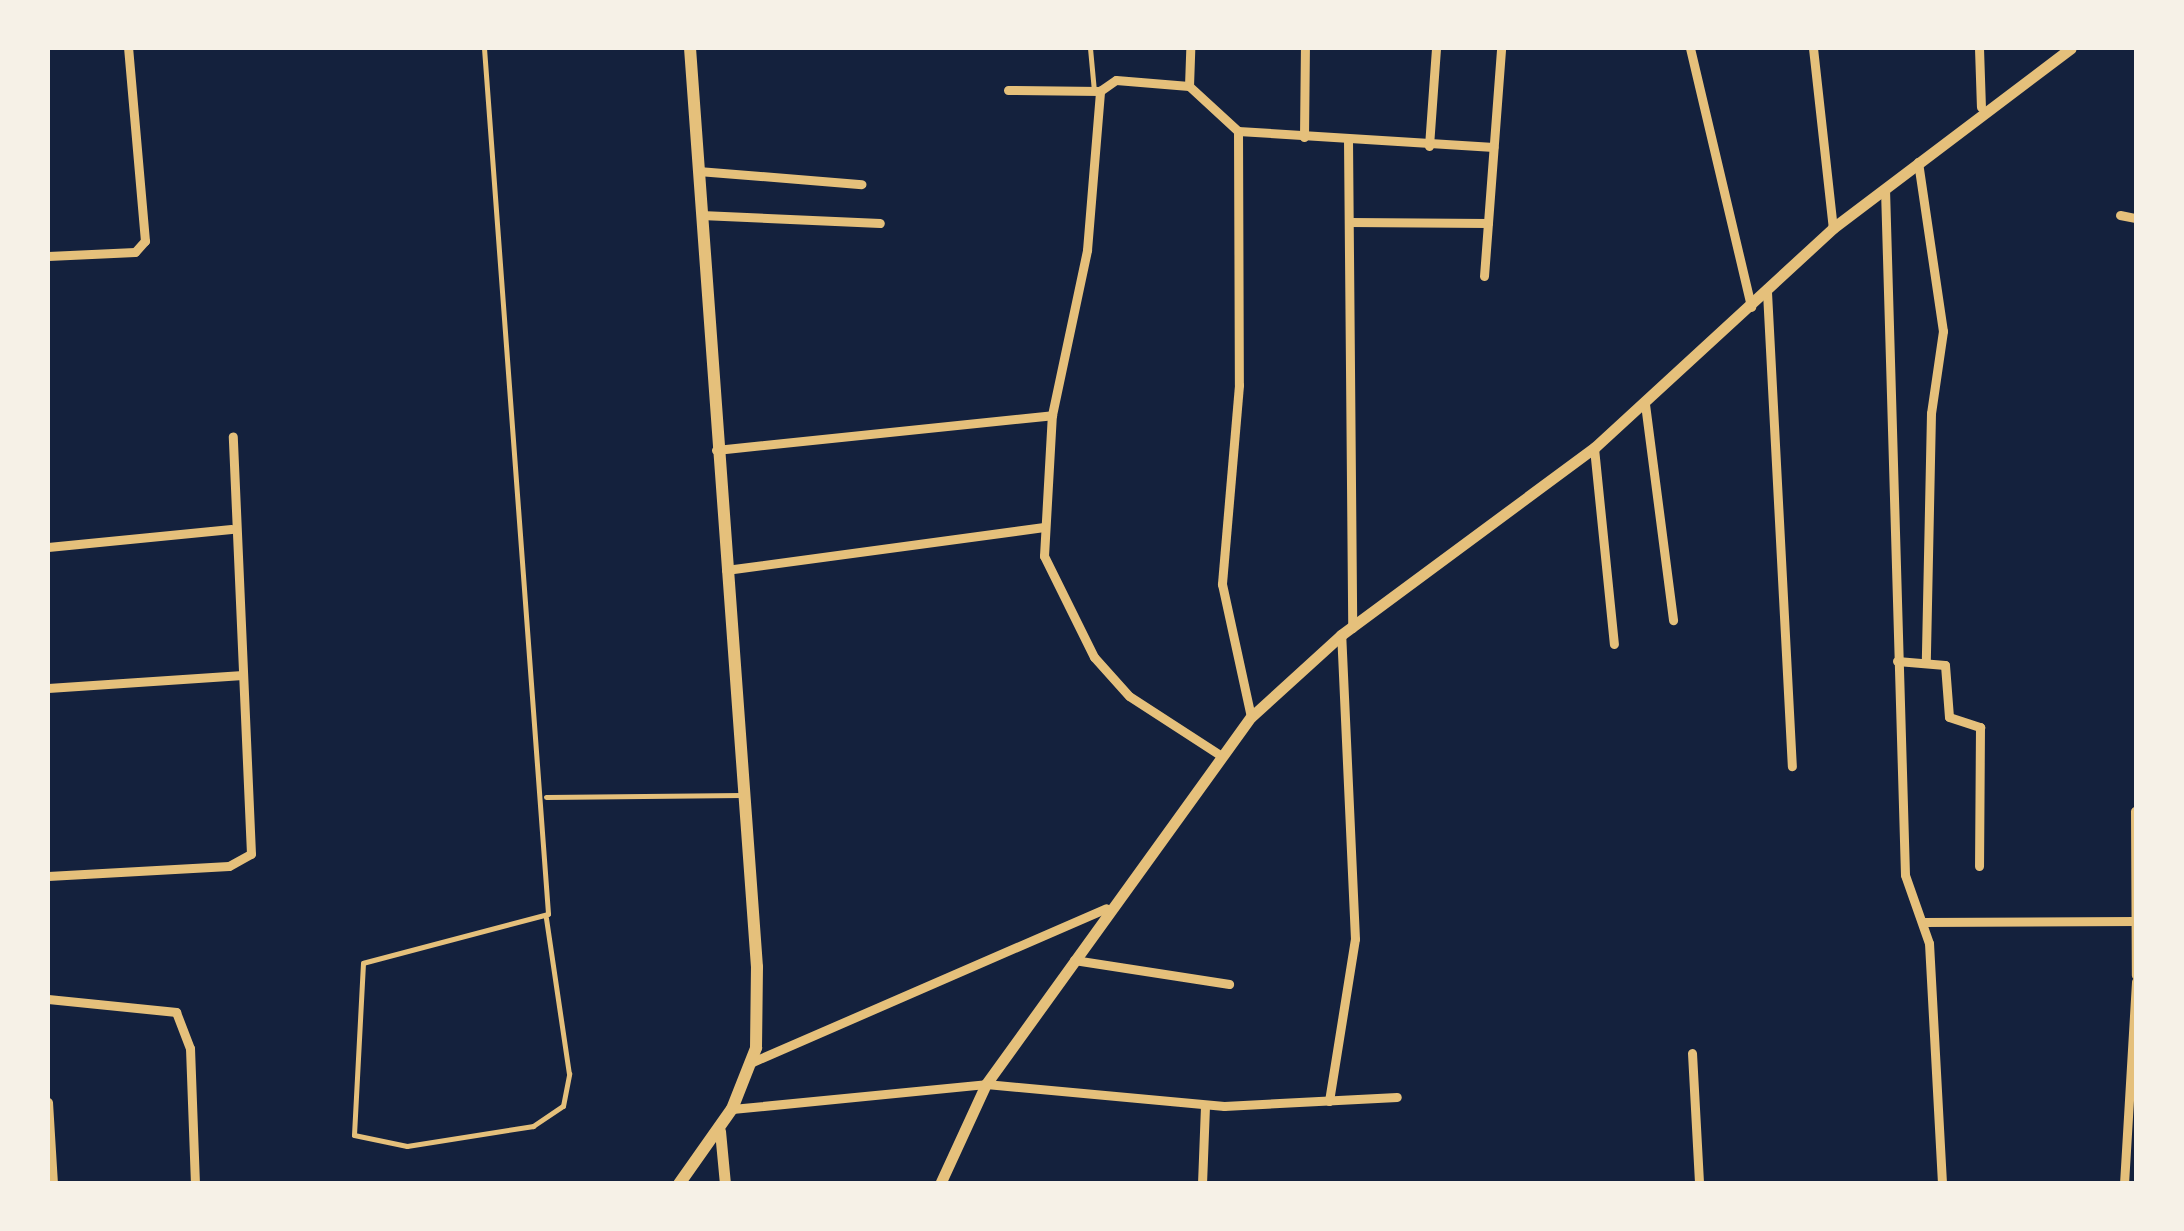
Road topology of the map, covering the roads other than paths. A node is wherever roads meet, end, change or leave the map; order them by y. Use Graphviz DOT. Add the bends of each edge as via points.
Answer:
graph roads {
  1 [pos="128,48"];
  2 [pos="484,48"];
  3 [pos="690,48"];
  4 [pos="1090,48"];
  5 [pos="1190,48"];
  6 [pos="1305,48"];
  7 [pos="1436,48"];
  8 [pos="1502,48"];
  9 [pos="1690,48"];
  10 [pos="1813,48"];
  11 [pos="1979,48"];
  12 [pos="2070,48"];
  13 [pos="1189,86"];
  14 [pos="1008,90"];
  15 [pos="1097,91"];
  16 [pos="1982,107"];
  17 [pos="1238,130"];
  18 [pos="1304,137"];
  19 [pos="1348,140"];
  20 [pos="1430,146"];
  21 [pos="1493,147"];
  22 [pos="1918,162"];
  23 [pos="698,171"];
  24 [pos="861,184"];
  25 [pos="1885,189"];
  26 [pos="701,215"];
  27 [pos="2120,215"];
  28 [pos="2136,218"];
  29 [pos="1350,222"];
  30 [pos="880,223"];
  31 [pos="1488,224"];
  32 [pos="1833,228"];
  33 [pos="48,256"];
  34 [pos="1484,276"];
  35 [pos="1767,292"];
  36 [pos="1751,306"];
  37 [pos="1645,404"];
  38 [pos="1052,415"];
  39 [pos="233,436"];
  40 [pos="1594,448"];
  41 [pos="714,450"];
  42 [pos="1042,528"];
  43 [pos="232,529"];
  44 [pos="48,548"];
  45 [pos="724,570"];
  46 [pos="1673,620"];
  47 [pos="1346,632"];
  48 [pos="1614,644"];
  49 [pos="1897,661"];
  50 [pos="1926,662"];
  51 [pos="243,675"];
  52 [pos="48,688"];
  53 [pos="1250,717"];
  54 [pos="1220,756"];
  55 [pos="1792,766"];
  56 [pos="742,794"];
  57 [pos="546,797"];
  58 [pos="2135,812"];
  59 [pos="1979,866"];
  60 [pos="48,876"];
  61 [pos="1106,908"];
  62 [pos="546,918"];
  63 [pos="2136,921"];
  64 [pos="1922,922"];
  65 [pos="1074,960"];
  66 [pos="2136,978"];
  67 [pos="1229,984"];
  68 [pos="48,999"];
  69 [pos="1692,1053"];
  70 [pos="750,1064"];
  71 [pos="986,1084"];
  72 [pos="1396,1096"];
  73 [pos="1329,1101"];
  74 [pos="48,1102"];
  75 [pos="1205,1105"];
  76 [pos="732,1109"];
  77 [pos="720,1131"];
  78 [pos="53,1184"];
  79 [pos="195,1184"];
  80 [pos="680,1184"];
  81 [pos="726,1184"];
  82 [pos="940,1184"];
  83 [pos="1202,1184"];
  84 [pos="1699,1184"];
  85 [pos="1942,1184"];
  86 [pos="2124,1184"];
  1 -- 33 [label="street" via="144,241 135,252"];
  2 -- 57 [label="lane"];
  3 -- 23 [label="main road"];
  4 -- 15 [label="lane"];
  5 -- 13 [label="street"];
  6 -- 18 [label="street"];
  7 -- 20 [label="street"];
  8 -- 21 [label="street"];
  9 -- 36 [label="street"];
  10 -- 32 [label="street"];
  11 -- 16 [label="street"];
  12 -- 16 [label="street"];
  13 -- 15 [label="street" via="1116,80"];
  13 -- 17 [label="street"];
  14 -- 15 [label="street"];
  15 -- 38 [label="street" via="1087,250"];
  16 -- 22 [label="street"];
  17 -- 18 [label="street"];
  17 -- 53 [label="street" via="1240,385 1222,584"];
  18 -- 19 [label="street"];
  19 -- 20 [label="street"];
  19 -- 29 [label="street"];
  20 -- 21 [label="street"];
  21 -- 31 [label="street"];
  22 -- 25 [label="street"];
  22 -- 50 [label="street" via="1943,331 1930,413"];
  23 -- 24 [label="street"];
  23 -- 26 [label="main road"];
  25 -- 32 [label="street"];
  25 -- 49 [label="street"];
  26 -- 30 [label="street"];
  26 -- 41 [label="main road"];
  27 -- 28 [label="street"];
  29 -- 31 [label="street"];
  29 -- 47 [label="street"];
  31 -- 34 [label="street"];
  32 -- 35 [label="street"];
  35 -- 36 [label="street"];
  35 -- 55 [label="street"];
  36 -- 37 [label="street"];
  37 -- 40 [label="street"];
  37 -- 46 [label="street"];
  38 -- 41 [label="street"];
  38 -- 42 [label="street"];
  39 -- 43 [label="street"];
  40 -- 47 [label="street"];
  40 -- 48 [label="street"];
  41 -- 45 [label="main road"];
  42 -- 45 [label="street"];
  42 -- 54 [label="street" via="1052,586 1094,656 1129,696"];
  43 -- 44 [label="street"];
  43 -- 51 [label="street"];
  45 -- 56 [label="main road"];
  47 -- 53 [label="street"];
  47 -- 73 [label="street" via="1354,939"];
  49 -- 50 [label="street"];
  49 -- 64 [label="street" via="1905,875"];
  50 -- 59 [label="street" via="1945,665 1949,717 1982,731"];
  51 -- 52 [label="street"];
  51 -- 60 [label="street" via="253,841 245,862"];
  53 -- 54 [label="street"];
  54 -- 61 [label="street"];
  56 -- 57 [label="lane"];
  56 -- 70 [label="main road" via="757,967"];
  57 -- 62 [label="lane"];
  58 -- 63 [label="street"];
  61 -- 65 [label="street"];
  61 -- 70 [label="street"];
  62 -- 62 [label="lane" via="568,1074 563,1106 533,1126 406,1146 354,1134 362,963"];
  63 -- 64 [label="street"];
  63 -- 66 [label="street"];
  64 -- 85 [label="street"];
  65 -- 67 [label="street"];
  65 -- 71 [label="street"];
  66 -- 86 [label="street"];
  68 -- 79 [label="street" via="176,1012 190,1048"];
  69 -- 84 [label="street"];
  70 -- 76 [label="main road"];
  71 -- 75 [label="street"];
  71 -- 76 [label="street"];
  71 -- 82 [label="street"];
  72 -- 73 [label="street"];
  73 -- 75 [label="street"];
  74 -- 78 [label="street"];
  75 -- 83 [label="street"];
  76 -- 77 [label="main road"];
  77 -- 80 [label="main road"];
  77 -- 81 [label="street"];
}
